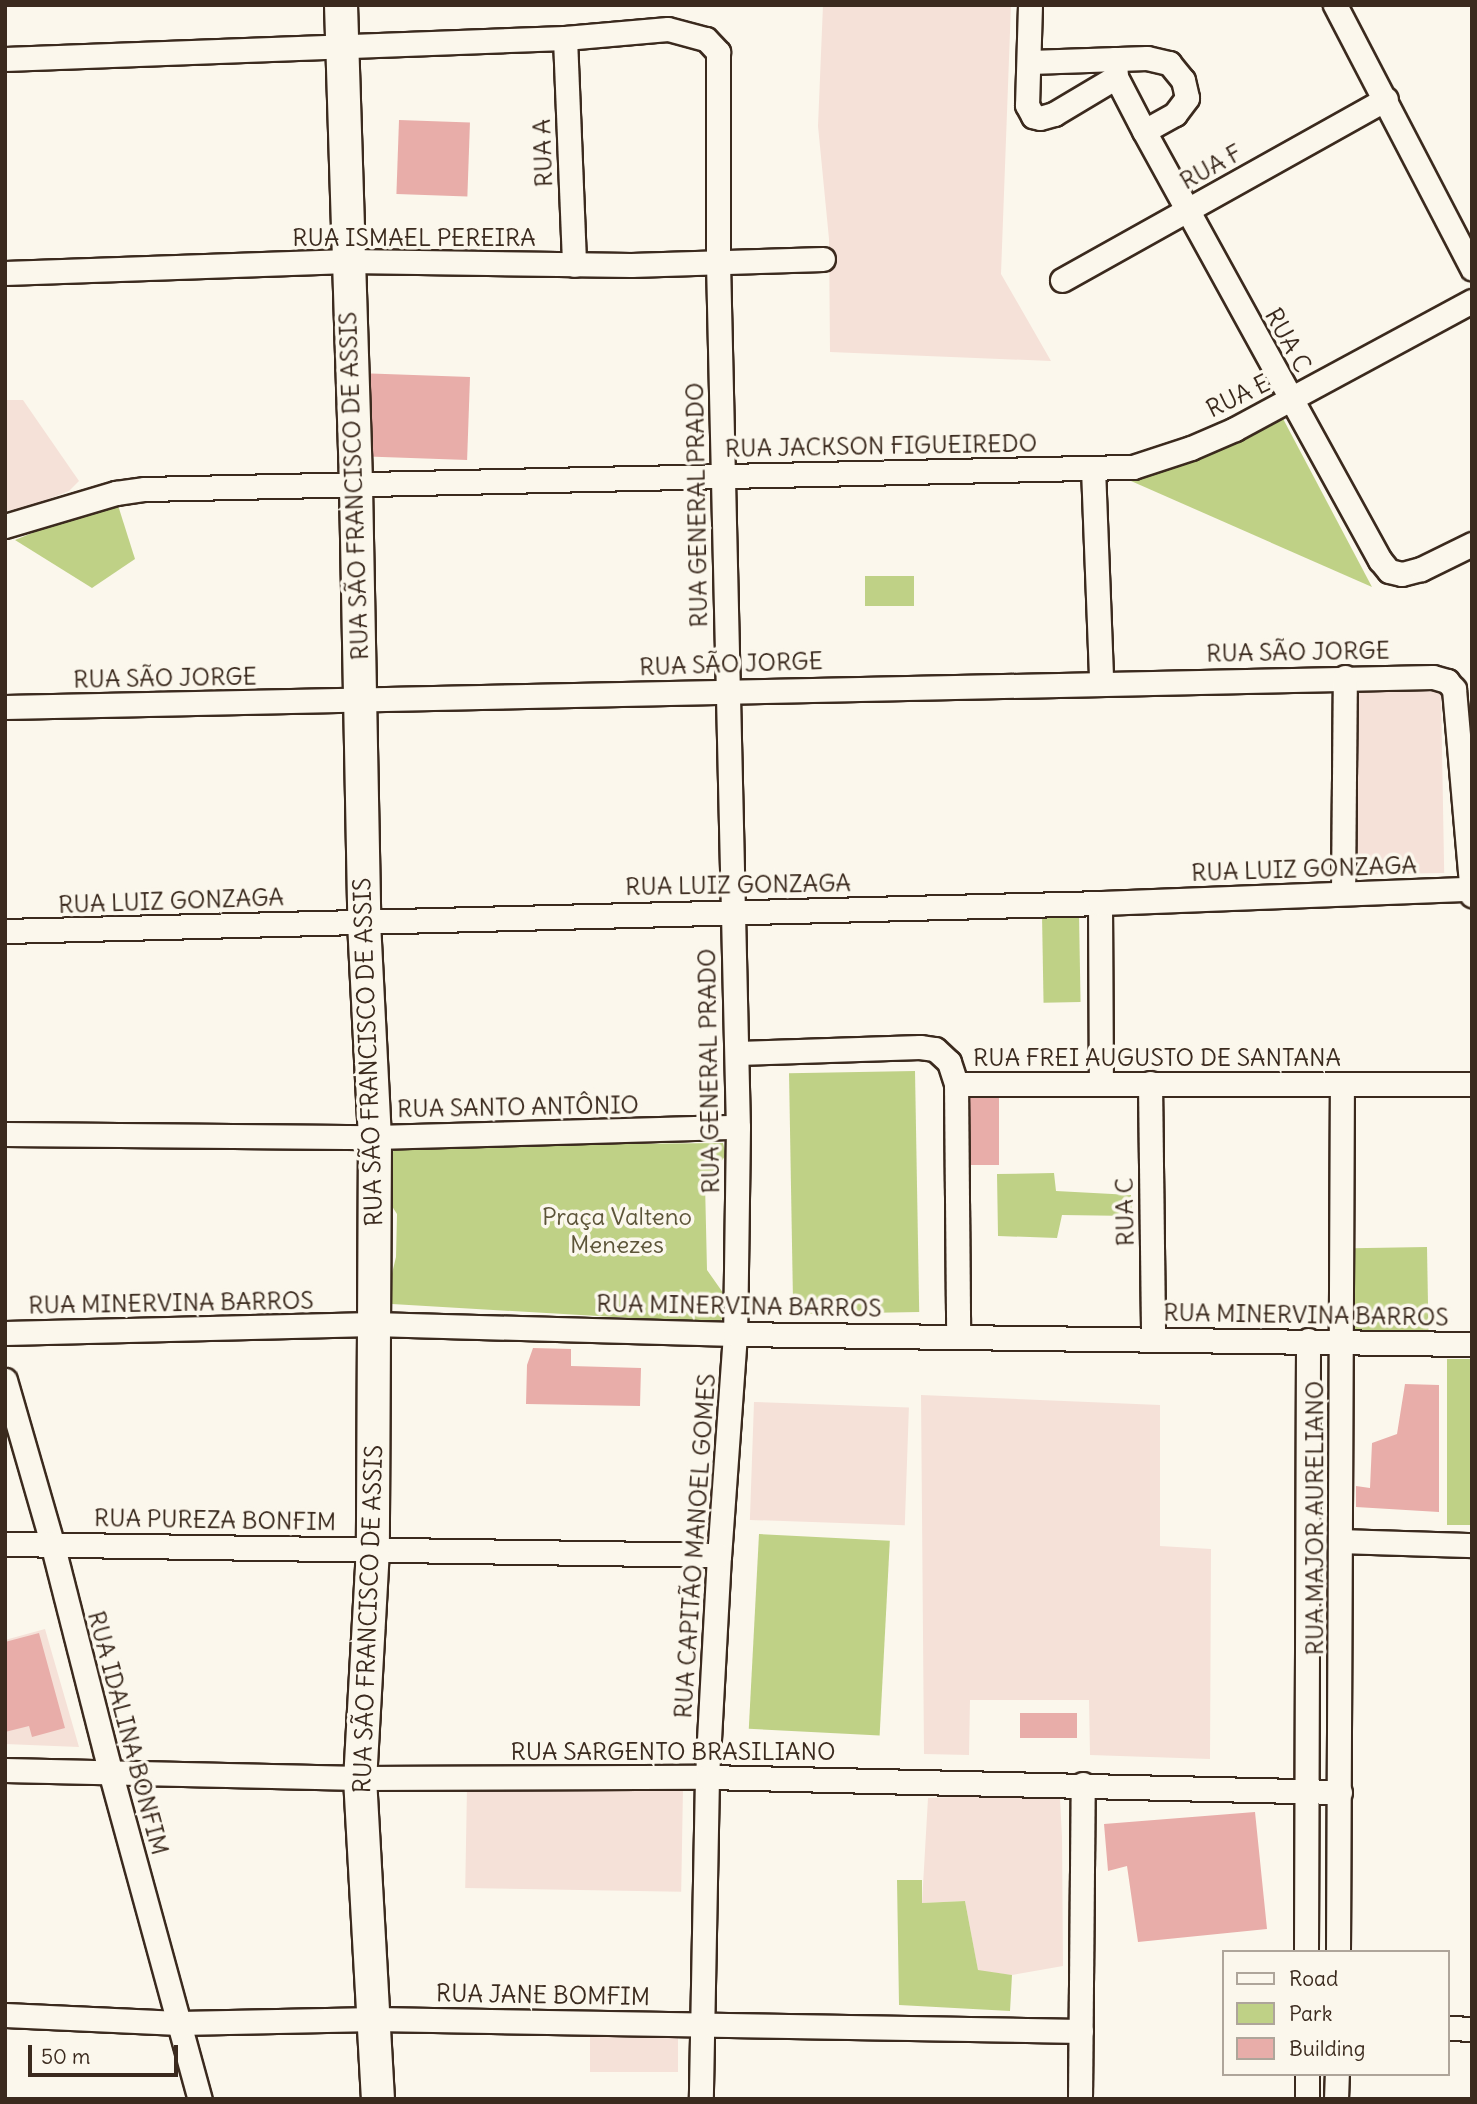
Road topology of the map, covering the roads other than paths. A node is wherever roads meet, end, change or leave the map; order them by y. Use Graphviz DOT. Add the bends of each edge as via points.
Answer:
graph roads {
  1 [pos="341,5"];
  2 [pos="1030,5"];
  3 [pos="1335,5"];
  4 [pos="565,38"];
  5 [pos="342,45"];
  6 [pos="5,59"];
  7 [pos="1030,62"];
  8 [pos="1115,68"];
  9 [pos="1386,99"];
  10 [pos="1144,131"];
  11 [pos="1188,211"];
  12 [pos="823,259"];
  13 [pos="348,261"];
  14 [pos="718,262"];
  15 [pos="574,265"];
  16 [pos="1472,268"];
  17 [pos="5,273"];
  18 [pos="1062,280"];
  19 [pos="1472,301"];
  20 [pos="1291,400"];
  21 [pos="1133,467"];
  22 [pos="1093,468"];
  23 [pos="722,475"];
  24 [pos="356,486"];
  25 [pos="5,526"];
  26 [pos="1472,544"];
  27 [pos="1345,677"];
  28 [pos="1101,681"];
  29 [pos="727,690"];
  30 [pos="359,701"];
  31 [pos="5,706"];
  32 [pos="1472,889"];
  33 [pos="1343,893"];
  34 [pos="1472,895"];
  35 [pos="1100,903"];
  36 [pos="733,912"];
  37 [pos="364,922"];
  38 [pos="5,931"];
  39 [pos="738,1053"];
  40 [pos="1101,1083"];
  41 [pos="1150,1083"];
  42 [pos="956,1084"];
  43 [pos="1472,1084"];
  44 [pos="1342,1085"];
  45 [pos="738,1127"];
  46 [pos="5,1134"];
  47 [pos="375,1137"];
  48 [pos="373,1324"];
  49 [pos="5,1333"];
  50 [pos="735,1334"];
  51 [pos="958,1337"];
  52 [pos="1153,1339"];
  53 [pos="1308,1340"];
  54 [pos="1342,1342"];
  55 [pos="1472,1344"];
  56 [pos="5,1380"];
  57 [pos="1342,1541"];
  58 [pos="52,1543"];
  59 [pos="5,1544"];
  60 [pos="1472,1545"];
  61 [pos="373,1549"];
  62 [pos="719,1555"];
  63 [pos="5,1770"];
  64 [pos="110,1771"];
  65 [pos="707,1777"];
  66 [pos="360,1778"];
  67 [pos="1083,1784"];
  68 [pos="1340,1792"];
  69 [pos="1306,1793"];
  70 [pos="1306,1950"];
  71 [pos="1338,1950"];
  72 [pos="5,2015"];
  73 [pos="375,2020"];
  74 [pos="179,2023"];
  75 [pos="704,2023"];
  76 [pos="1449,2028"];
  77 [pos="1472,2029"];
  78 [pos="1081,2031"];
  79 [pos="1307,2076"];
  80 [pos="1337,2076"];
  81 [pos="200,2099"];
  82 [pos="378,2099"];
  83 [pos="702,2099"];
  84 [pos="1080,2099"];
  85 [pos="1307,2099"];
  86 [pos="1336,2099"];
  1 -- 5 [label="street, RUA SÃO FRANCISCO DE ASSIS"];
  2 -- 7 [label="street"];
  3 -- 9 [label="street"];
  4 -- 5 [label="street"];
  4 -- 14 [label="street, RUA GENERAL PRADO" via="668,29 706,39 718,52"];
  4 -- 15 [label="street, RUA A"];
  5 -- 6 [label="street"];
  5 -- 13 [label="street, RUA SÃO FRANCISCO DE ASSIS"];
  7 -- 8 [label="street"];
  7 -- 8 [label="street" via="1027,105 1037,118 1070,107"];
  8 -- 10 [label="street, RUA C"];
  8 -- 10 [label="street" via="1159,59 1169,62 1183,80 1187,97 1183,106"];
  9 -- 11 [label="street, RUA F"];
  9 -- 16 [label="street"];
  10 -- 11 [label="street, RUA C"];
  11 -- 18 [label="street, RUA F"];
  11 -- 20 [label="street, RUA C"];
  12 -- 14 [label="street, RUA ISMAEL PEREIRA"];
  13 -- 15 [label="street, RUA ISMAEL PEREIRA"];
  13 -- 17 [label="street, RUA ISMAEL PEREIRA"];
  13 -- 24 [label="street, RUA SÃO FRANCISCO DE ASSIS"];
  14 -- 15 [label="street, RUA ISMAEL PEREIRA"];
  14 -- 23 [label="street, RUA GENERAL PRADO"];
  19 -- 20 [label="street, RUA E"];
  20 -- 21 [label="street, RUA E" via="1191,448"];
  20 -- 26 [label="street, RUA C" via="1371,548 1389,571 1402,574 1421,569"];
  21 -- 22 [label="street, RUA JACKSON FIGUEIREDO"];
  22 -- 23 [label="street, RUA JACKSON FIGUEIREDO"];
  22 -- 28 [label="street"];
  23 -- 24 [label="street, RUA JACKSON FIGUEIREDO"];
  23 -- 29 [label="street, RUA GENERAL PRADO"];
  24 -- 25 [label="street, RUA JACKSON FIGUEIREDO" via="145,489 116,493"];
  24 -- 30 [label="street, RUA SÃO FRANCISCO DE ASSIS"];
  27 -- 28 [label="street, RUA SÃO JORGE"];
  27 -- 32 [label="street, RUA SÃO JORGE" via="1433,677 1447,681 1454,690"];
  27 -- 33 [label="street"];
  28 -- 29 [label="street, RUA SÃO JORGE"];
  29 -- 30 [label="street, RUA SÃO JORGE"];
  29 -- 36 [label="street, RUA GENERAL PRADO"];
  30 -- 31 [label="street, RUA SÃO JORGE"];
  30 -- 37 [label="street, RUA SÃO FRANCISCO DE ASSIS"];
  32 -- 33 [label="street, RUA LUIZ GONZAGA"];
  32 -- 34 [label="street"];
  33 -- 35 [label="street, RUA LUIZ GONZAGA"];
  35 -- 36 [label="street, RUA LUIZ GONZAGA"];
  35 -- 40 [label="street"];
  36 -- 37 [label="street, RUA LUIZ GONZAGA"];
  36 -- 39 [label="street, RUA GENERAL PRADO"];
  37 -- 38 [label="street, RUA LUIZ GONZAGA"];
  37 -- 47 [label="street, RUA SÃO FRANCISCO DE ASSIS"];
  39 -- 42 [label="street, RUA FREI AUGUSTO DE SANTANA" via="930,1047 949,1062"];
  39 -- 45 [label="street, RUA GENERAL PRADO"];
  40 -- 41 [label="street, RUA FREI AUGUSTO DE SANTANA"];
  40 -- 42 [label="street, RUA FREI AUGUSTO DE SANTANA"];
  41 -- 44 [label="street, RUA FREI AUGUSTO DE SANTANA"];
  41 -- 52 [label="street, RUA C"];
  42 -- 51 [label="street"];
  43 -- 44 [label="street, RUA FREI AUGUSTO DE SANTANA"];
  44 -- 54 [label="street, RUA MAJOR AURELIANO"];
  45 -- 47 [label="street, RUA SANTO ANTÔNIO"];
  45 -- 50 [label="street, RUA GENERAL PRADO"];
  46 -- 47 [label="street, RUA SANTO ANTÔNIO"];
  47 -- 48 [label="street, RUA SÃO FRANCISCO DE ASSIS"];
  48 -- 49 [label="street, RUA MINERVINA BARROS"];
  48 -- 50 [label="street, RUA MINERVINA BARROS"];
  48 -- 61 [label="street, RUA SÃO FRANCISCO DE ASSIS"];
  50 -- 51 [label="street, RUA MINERVINA BARROS"];
  50 -- 62 [label="street, RUA CAPITÃO MANOEL GOMES"];
  51 -- 52 [label="street, RUA MINERVINA BARROS"];
  52 -- 53 [label="street, RUA MINERVINA BARROS"];
  53 -- 54 [label="street, RUA MINERVINA BARROS"];
  53 -- 69 [label="street, RUA MAJOR AURELIANO"];
  54 -- 55 [label="street, RUA MINERVINA BARROS"];
  54 -- 57 [label="street, RUA MAJOR AURELIANO"];
  56 -- 58 [label="street, RUA IDALINA BONFIM"];
  57 -- 60 [label="street"];
  57 -- 68 [label="street, RUA MAJOR AURELIANO"];
  58 -- 59 [label="street, RUA PUREZA BONFIM"];
  58 -- 61 [label="street, RUA PUREZA BONFIM"];
  58 -- 64 [label="street, RUA IDALINA BONFIM"];
  61 -- 62 [label="street, RUA PUREZA BONFIM"];
  61 -- 66 [label="street, RUA SÃO FRANCISCO DE ASSIS"];
  62 -- 65 [label="street, RUA CAPITÃO MANOEL GOMES"];
  63 -- 64 [label="street, RUA SARGENTO BRASILIANO"];
  64 -- 66 [label="street, RUA SARGENTO BRASILIANO"];
  64 -- 74 [label="street, RUA IDALINA BONFIM"];
  65 -- 66 [label="street, RUA SARGENTO BRASILIANO"];
  65 -- 67 [label="street, RUA SARGENTO BRASILIANO"];
  65 -- 75 [label="street, RUA CAPITÃO MANOEL GOMES"];
  66 -- 73 [label="street, RUA SÃO FRANCISCO DE ASSIS"];
  67 -- 69 [label="street, RUA SARGENTO BRASILIANO"];
  67 -- 78 [label="street"];
  68 -- 69 [label="street, RUA SARGENTO BRASILIANO"];
  68 -- 71 [label="street, RUA MAJOR AURELIANO"];
  69 -- 70 [label="street, RUA MAJOR AURELIANO"];
  72 -- 74 [label="street, RUA JANE BOMFIM"];
  73 -- 74 [label="street, RUA JANE BOMFIM"];
  73 -- 75 [label="street, RUA JANE BOMFIM"];
  73 -- 82 [label="street, RUA SÃO FRANCISCO DE ASSIS"];
  74 -- 81 [label="street, RUA IDALINA BONFIM"];
  75 -- 78 [label="street, RUA JANE BOMFIM"];
  75 -- 83 [label="street, RUA CAPITÃO MANOEL GOMES"];
  76 -- 77 [label="street"];
  78 -- 84 [label="street"];
  79 -- 85 [label="street"];
  80 -- 86 [label="street"];
}
